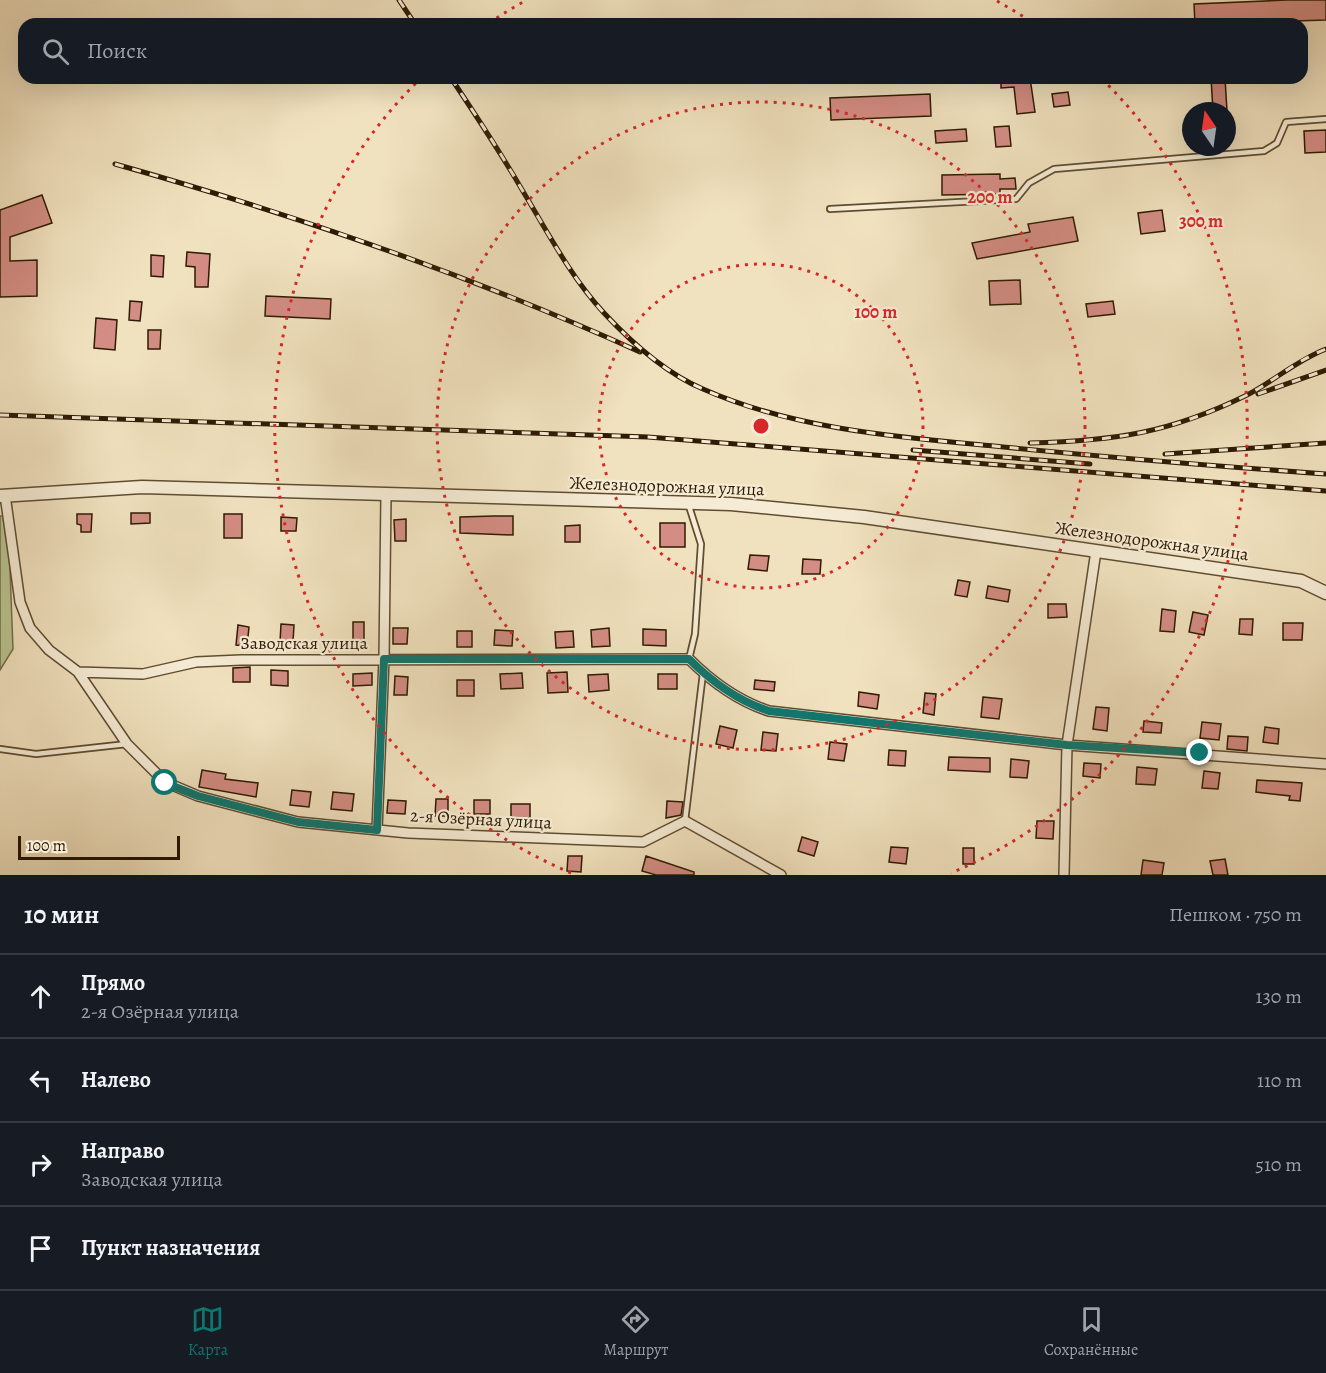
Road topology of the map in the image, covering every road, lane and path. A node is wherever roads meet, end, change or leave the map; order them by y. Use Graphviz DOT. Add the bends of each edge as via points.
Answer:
graph roads {
  1 [pos="1326,119"];
  2 [pos="830,209"];
  3 [pos="386,495"];
  4 [pos="2,496"];
  5 [pos="688,503"];
  6 [pos="1096,551"];
  7 [pos="1326,593"];
  8 [pos="384,659"];
  9 [pos="689,659"];
  10 [pos="78,672"];
  11 [pos="703,673"];
  12 [pos="127,744"];
  13 [pos="1067,745"];
  14 [pos="0,749"];
  15 [pos="1326,764"];
  16 [pos="686,821"];
  17 [pos="377,830"];
  18 [pos="781,875"];
  19 [pos="1064,875"];
  1 -- 2 [label="lane" via="1286,122 1277,143 1264,151 1054,169 1029,183 1016,199"];
  3 -- 4 [label="street, Железнодорожная улица" via="141,487"];
  3 -- 5 [label="street, Железнодорожная улица"];
  3 -- 8 [label="street"];
  4 -- 10 [label="street" via="20,602 30,628 49,650"];
  5 -- 6 [label="street, Железнодорожная улица" via="864,518"];
  5 -- 9 [label="lane" via="701,544 695,634"];
  6 -- 7 [label="street, Железнодорожная улица" via="1301,581"];
  6 -- 13 [label="street"];
  8 -- 9 [label="street, Заводская улица"];
  8 -- 10 [label="street, Заводская улица" via="230,660 196,662 143,674"];
  8 -- 17 [label="street"];
  9 -- 11 [label="street"];
  10 -- 12 [label="street, 2-я Озёрная улица"];
  11 -- 13 [label="street" via="744,703 769,711"];
  11 -- 16 [label="lane"];
  12 -- 14 [label="lane" via="36,754"];
  12 -- 17 [label="street, 2-я Озёрная улица" via="165,783 198,796 298,822"];
  13 -- 15 [label="street"];
  13 -- 19 [label="street"];
  16 -- 17 [label="street, 2-я Озёрная улица" via="643,842"];
  16 -- 18 [label="street"];
}
